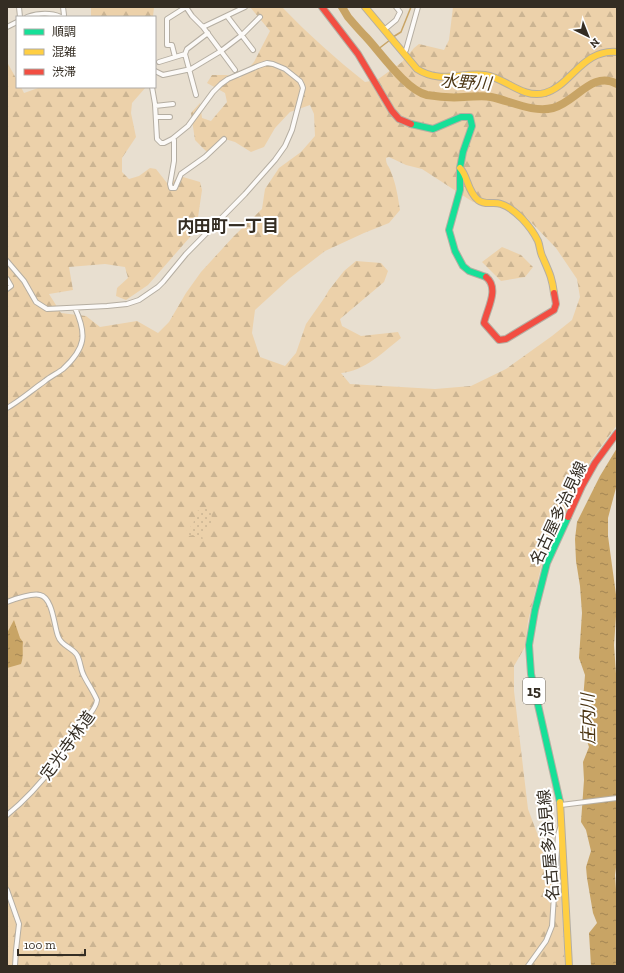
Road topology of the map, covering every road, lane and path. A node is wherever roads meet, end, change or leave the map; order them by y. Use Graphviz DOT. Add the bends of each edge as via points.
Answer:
graph roads {
  1 [pos="186,7"];
  2 [pos="245,7"];
  3 [pos="322,7"];
  4 [pos="365,7"];
  5 [pos="396,7"];
  6 [pos="418,7"];
  7 [pos="31,16"];
  8 [pos="58,16"];
  9 [pos="227,16"];
  10 [pos="260,18"];
  11 [pos="16,22"];
  12 [pos="7,27"];
  13 [pos="203,27"];
  14 [pos="384,30"];
  15 [pos="208,33"];
  16 [pos="241,35"];
  17 [pos="253,50"];
  18 [pos="221,51"];
  19 [pos="617,52"];
  20 [pos="404,53"];
  21 [pos="185,54"];
  22 [pos="175,57"];
  23 [pos="159,62"];
  24 [pos="189,69"];
  25 [pos="235,70"];
  26 [pos="156,72"];
  27 [pos="152,88"];
  28 [pos="196,95"];
  29 [pos="173,104"];
  30 [pos="155,106"];
  31 [pos="156,117"];
  32 [pos="170,117"];
  33 [pos="172,139"];
  34 [pos="224,139"];
  35 [pos="460,168"];
  36 [pos="7,262"];
  37 [pos="7,279"];
  38 [pos="7,289"];
  39 [pos="75,308"];
  40 [pos="7,408"];
  41 [pos="617,433"];
  42 [pos="7,602"];
  43 [pos="617,798"];
  44 [pos="561,805"];
  45 [pos="7,816"];
  46 [pos="562,820"];
  47 [pos="7,890"];
  48 [pos="15,966"];
  49 [pos="528,966"];
  50 [pos="569,966"];
  1 -- 13 [label="street"];
  1 -- 22 [label="street" via="167,19 167,45 172,45"];
  2 -- 9 [label="street"];
  3 -- 35 [label="main road" via="358,54 399,119 434,129 461,117 470,117 472,126"];
  4 -- 14 [label="main road"];
  5 -- 14 [label="street" via="400,12 396,20"];
  6 -- 20 [label="street"];
  7 -- 8 [label="street" via="44,13"];
  9 -- 13 [label="street"];
  9 -- 16 [label="street"];
  10 -- 16 [label="street"];
  11 -- 12 [label="street"];
  13 -- 15 [label="street"];
  14 -- 20 [label="main road"];
  15 -- 18 [label="street"];
  15 -- 21 [label="street" via="187,49"];
  16 -- 17 [label="street"];
  16 -- 18 [label="street"];
  18 -- 24 [label="street"];
  18 -- 25 [label="street"];
  19 -- 20 [label="main road" via="607,52 590,59 559,85 548,92 535,95 485,75 451,78 433,76 415,68"];
  21 -- 22 [label="street"];
  21 -- 24 [label="street"];
  22 -- 23 [label="street"];
  24 -- 26 [label="street" via="163,75"];
  24 -- 28 [label="street"];
  27 -- 30 [label="street"];
  29 -- 30 [label="street"];
  30 -- 31 [label="street"];
  31 -- 32 [label="street"];
  31 -- 33 [label="street" via="157,139 164,143"];
  33 -- 34 [label="street" via="174,161 171,188 175,188 181,174"];
  33 -- 39 [label="street" via="188,126 213,92 228,79 267,63 285,69 300,80 303,88 285,146 262,175 186,254 158,288 127,304"];
  35 -- 35 [label="main road" via="471,192 478,200 485,204 502,204 525,222 538,241 542,257 552,276 556,304 554,310 506,339 496,338 484,323 492,294 491,283 488,278 467,270 450,234 460,190"];
  36 -- 39 [label="street" via="40,305 47,309"];
  37 -- 38 [label="street" via="11,286"];
  39 -- 40 [label="street" via="82,323 83,336 74,357 63,369"];
  41 -- 44 [label="main road, 名古屋多治見線 / 15" via="582,486 547,563 530,633 531,674"];
  42 -- 45 [label="street, 定光寺林道" via="27,596 40,595 45,598 52,612 57,635 80,660 84,677 97,700 94,710 58,761"];
  43 -- 44 [label="street"];
  44 -- 46 [label="main road, 名古屋多治見線 / 15"];
  46 -- 49 [label="street" via="558,836 552,926 546,941"];
  46 -- 50 [label="main road, 名古屋多治見線 / 15"];
  47 -- 48 [label="street" via="19,924"];
}
